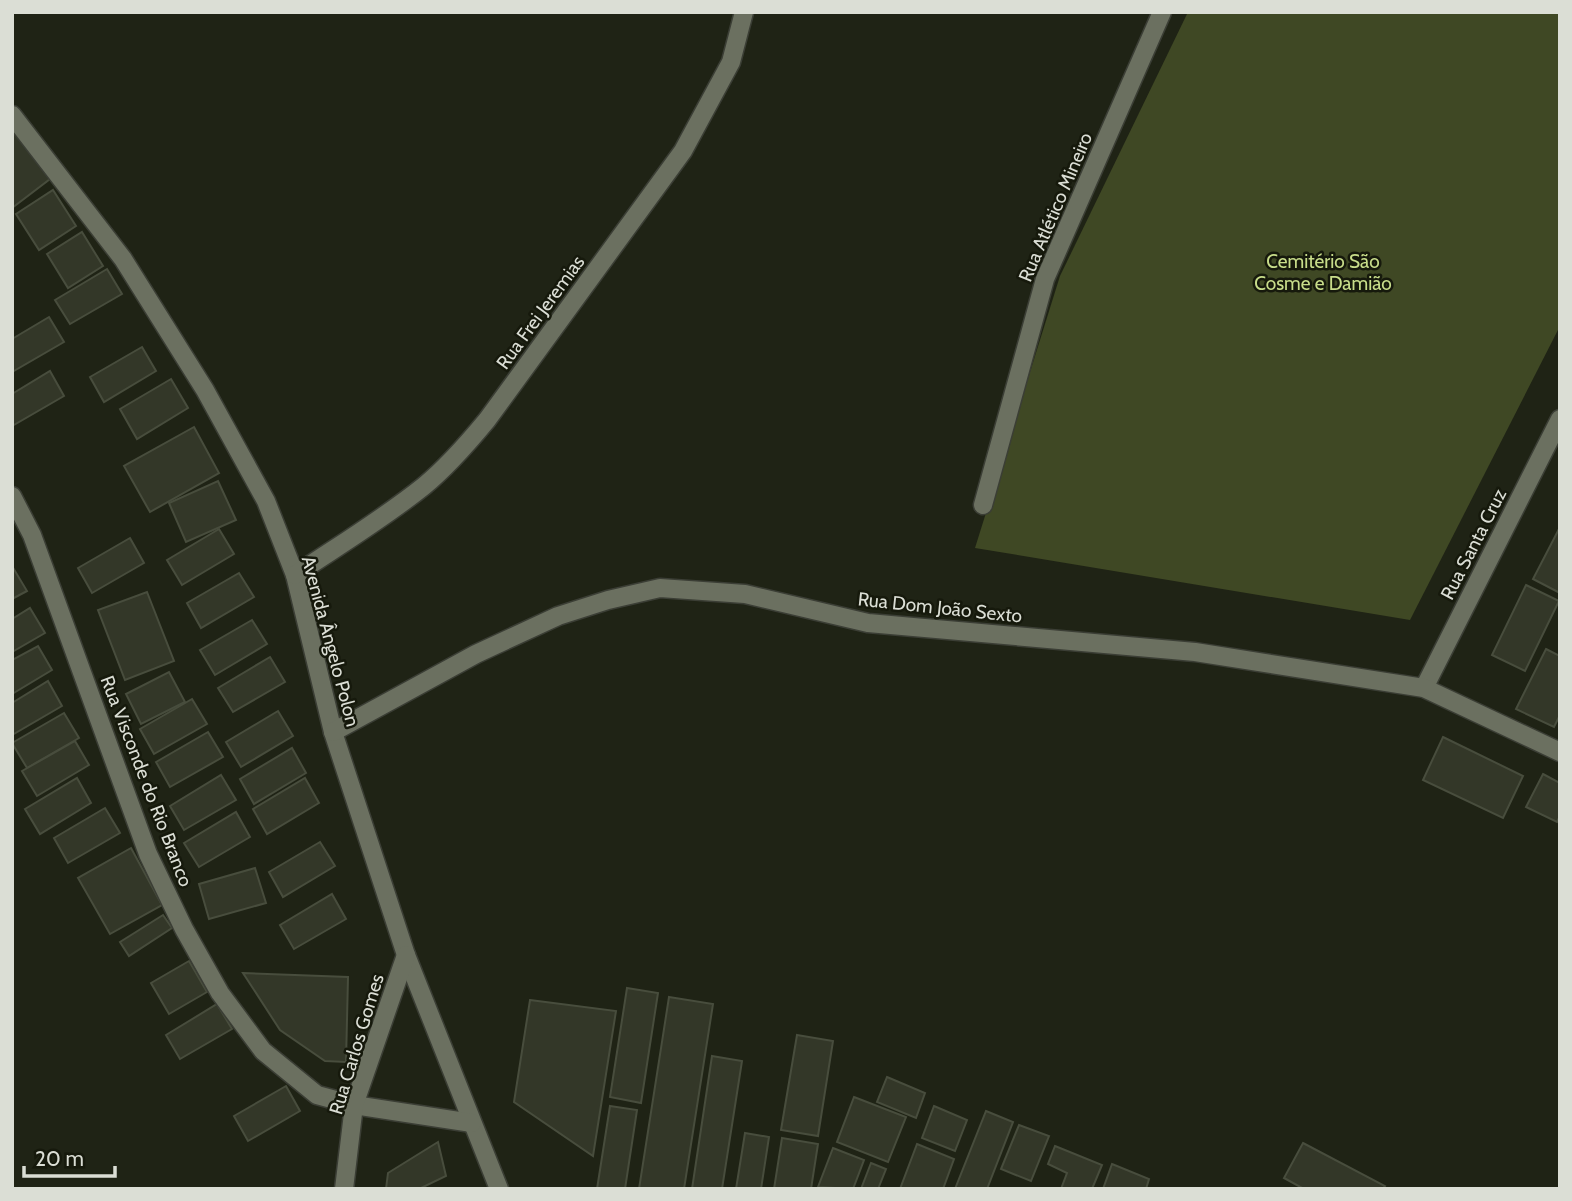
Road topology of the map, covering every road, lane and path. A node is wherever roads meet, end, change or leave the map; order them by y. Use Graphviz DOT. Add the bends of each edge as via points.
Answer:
graph roads {
  1 [pos="744,12"];
  2 [pos="1162,12"];
  3 [pos="12,115"];
  4 [pos="1560,419"];
  5 [pos="12,496"];
  6 [pos="983,505"];
  7 [pos="295,575"];
  8 [pos="1424,688"];
  9 [pos="333,732"];
  10 [pos="1560,752"];
  11 [pos="406,955"];
  12 [pos="354,1105"];
  13 [pos="472,1123"];
  14 [pos="344,1189"];
  15 [pos="499,1189"];
  1 -- 7 [label="street, Rua Frei Jeremias" via="732,62 682,151 487,420 425,485"];
  2 -- 6 [label="street, Rua Atlético Mineiro" via="1045,279"];
  3 -- 7 [label="street, Avenida Ângelo Polon" via="123,259 205,390 266,501"];
  4 -- 8 [label="street, Rua Santa Cruz"];
  5 -- 12 [label="street, Rua Visconde do Rio Branco" via="32,535 148,853 184,929 220,993 263,1051 317,1095"];
  7 -- 9 [label="street, Avenida Ângelo Polon"];
  8 -- 9 [label="street, Rua Dom João Sexto" via="1195,652 868,623 745,594 660,588 558,616 476,654"];
  8 -- 10 [label="street, Rua Dom João Sexto"];
  9 -- 11 [label="street, Avenida Ângelo Polon"];
  11 -- 12 [label="street, Rua Carlos Gomes"];
  11 -- 13 [label="street, Avenida Ângelo Polon"];
  12 -- 13 [label="street, Rua Visconde do Rio Branco"];
  12 -- 14 [label="street, Rua Carlos Gomes"];
  13 -- 15 [label="street, Avenida Ângelo Polon"];
}
